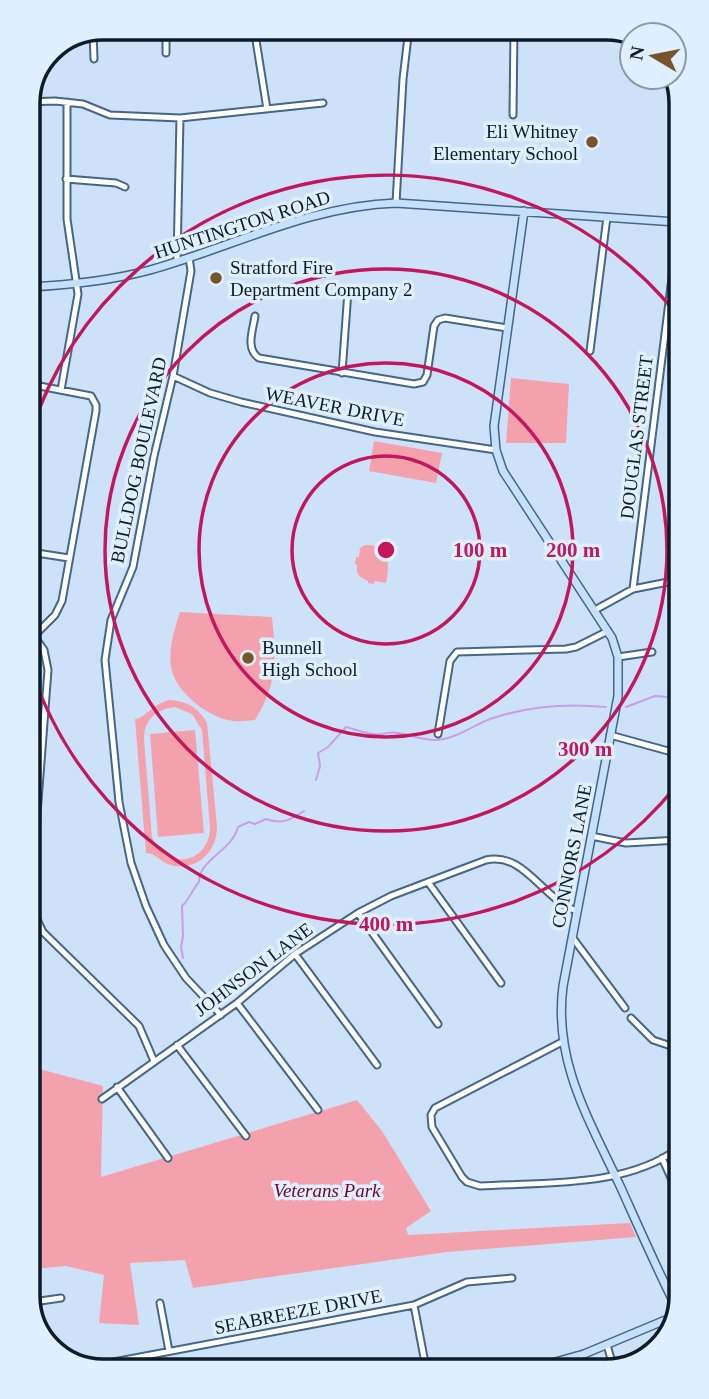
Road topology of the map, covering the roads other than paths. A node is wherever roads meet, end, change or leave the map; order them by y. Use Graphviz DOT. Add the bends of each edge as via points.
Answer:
graph roads {
  1 [pos="166,40"];
  2 [pos="256,40"];
  3 [pos="408,40"];
  4 [pos="514,40"];
  5 [pos="93,41"];
  6 [pos="166,53"];
  7 [pos="93,59"];
  8 [pos="40,102"];
  9 [pos="67,102"];
  10 [pos="323,103"];
  11 [pos="267,109"];
  12 [pos="513,115"];
  13 [pos="180,118"];
  14 [pos="66,179"];
  15 [pos="125,187"];
  16 [pos="396,203"];
  17 [pos="524,211"];
  18 [pos="607,217"];
  19 [pos="669,221"];
  20 [pos="189,257"];
  21 [pos="177,261"];
  22 [pos="78,284"];
  23 [pos="40,286"];
  24 [pos="348,291"];
  25 [pos="669,302"];
  26 [pos="255,316"];
  27 [pos="508,328"];
  28 [pos="590,351"];
  29 [pos="342,373"];
  30 [pos="173,376"];
  31 [pos="40,386"];
  32 [pos="61,390"];
  33 [pos="496,450"];
  34 [pos="40,554"];
  35 [pos="69,558"];
  36 [pos="669,582"];
  37 [pos="633,589"];
  38 [pos="595,610"];
  39 [pos="40,626"];
  40 [pos="608,631"];
  41 [pos="40,644"];
  42 [pos="652,652"];
  43 [pos="618,657"];
  44 [pos="438,734"];
  45 [pos="610,735"];
  46 [pos="669,751"];
  47 [pos="40,775"];
  48 [pos="591,836"];
  49 [pos="669,841"];
  50 [pos="428,882"];
  51 [pos="577,911"];
  52 [pos="358,913"];
  53 [pos="40,926"];
  54 [pos="572,937"];
  55 [pos="295,954"];
  56 [pos="501,983"];
  57 [pos="237,1003"];
  58 [pos="625,1008"];
  59 [pos="221,1015"];
  60 [pos="631,1018"];
  61 [pos="438,1024"];
  62 [pos="562,1042"];
  63 [pos="177,1045"];
  64 [pos="669,1045"];
  65 [pos="154,1061"];
  66 [pos="377,1066"];
  67 [pos="117,1087"];
  68 [pos="102,1099"];
  69 [pos="318,1110"];
  70 [pos="246,1136"];
  71 [pos="669,1154"];
  72 [pos="168,1158"];
  73 [pos="662,1158"];
  74 [pos="669,1174"];
  75 [pos="616,1177"];
  76 [pos="512,1278"];
  77 [pos="669,1292"];
  78 [pos="61,1297"];
  79 [pos="40,1301"];
  80 [pos="160,1303"];
  81 [pos="414,1305"];
  82 [pos="664,1321"];
  83 [pos="607,1345"];
  84 [pos="169,1351"];
  85 [pos="128,1359"];
  86 [pos="424,1359"];
  87 [pos="563,1359"];
  88 [pos="611,1359"];
  1 -- 6 [label="street"];
  2 -- 11 [label="street"];
  3 -- 16 [label="street"];
  4 -- 12 [label="street"];
  5 -- 7 [label="street"];
  8 -- 9 [label="street"];
  9 -- 13 [label="street" via="110,115"];
  9 -- 14 [label="street"];
  10 -- 11 [label="street"];
  11 -- 13 [label="street"];
  13 -- 21 [label="street"];
  14 -- 15 [label="street"];
  14 -- 22 [label="street" via="67,219"];
  16 -- 17 [label="street, HUNTINGTON ROAD"];
  16 -- 20 [label="street, HUNTINGTON ROAD" via="327,211"];
  17 -- 18 [label="street, HUNTINGTON ROAD"];
  17 -- 27 [label="street, CONNORS LANE"];
  18 -- 19 [label="street, HUNTINGTON ROAD"];
  18 -- 28 [label="street"];
  20 -- 21 [label="street, HUNTINGTON ROAD"];
  20 -- 30 [label="street, BULLDOG BOULEVARD" via="191,271"];
  21 -- 22 [label="street, HUNTINGTON ROAD" via="120,278"];
  22 -- 23 [label="street, HUNTINGTON ROAD"];
  22 -- 32 [label="street"];
  24 -- 29 [label="street"];
  25 -- 37 [label="street, DOUGLAS STREET"];
  26 -- 29 [label="street" via="251,348 256,357"];
  27 -- 29 [label="street" via="438,320 427,375 420,384"];
  27 -- 33 [label="street, CONNORS LANE" via="494,426"];
  30 -- 33 [label="street, WEAVER DRIVE" via="241,402 375,432"];
  30 -- 59 [label="street, BULLDOG BOULEVARD" via="133,567 111,620 105,660 119,802 131,863 164,945 186,978"];
  31 -- 32 [label="street"];
  32 -- 35 [label="street" via="91,396 96,405"];
  33 -- 38 [label="street, CONNORS LANE" via="503,471"];
  34 -- 35 [label="street"];
  35 -- 39 [label="street" via="59,609"];
  36 -- 37 [label="street"];
  37 -- 38 [label="street"];
  38 -- 40 [label="street, CONNORS LANE"];
  40 -- 43 [label="street, CONNORS LANE"];
  40 -- 44 [label="street" via="566,649 457,652 450,661"];
  41 -- 47 [label="street" via="48,670"];
  42 -- 43 [label="street"];
  43 -- 45 [label="street, CONNORS LANE" via="619,684"];
  45 -- 46 [label="street"];
  45 -- 48 [label="street, CONNORS LANE"];
  48 -- 49 [label="street" via="626,843"];
  48 -- 51 [label="street, CONNORS LANE"];
  50 -- 51 [label="street, JOHNSON LANE" via="486,860 505,859 558,903"];
  50 -- 52 [label="street, JOHNSON LANE"];
  50 -- 56 [label="street"];
  51 -- 54 [label="street, CONNORS LANE"];
  52 -- 55 [label="street, JOHNSON LANE"];
  52 -- 61 [label="street"];
  53 -- 65 [label="street" via="139,1026"];
  54 -- 58 [label="street"];
  54 -- 62 [label="street, CONNORS LANE" via="561,1002"];
  55 -- 57 [label="street, JOHNSON LANE"];
  55 -- 66 [label="street"];
  57 -- 59 [label="street, JOHNSON LANE"];
  57 -- 69 [label="street"];
  59 -- 63 [label="street, JOHNSON LANE"];
  60 -- 64 [label="street" via="653,1040"];
  62 -- 75 [label="street, CONNORS LANE" via="575,1088"];
  62 -- 75 [label="street" via="443,1102 431,1115 432,1127 462,1177 474,1185"];
  63 -- 65 [label="street, JOHNSON LANE"];
  63 -- 70 [label="street"];
  65 -- 67 [label="street, JOHNSON LANE"];
  67 -- 68 [label="street, JOHNSON LANE"];
  67 -- 72 [label="street"];
  71 -- 73 [label="street"];
  73 -- 74 [label="street"];
  73 -- 75 [label="street"];
  75 -- 77 [label="street, CONNORS LANE"];
  76 -- 81 [label="street, SEABREEZE DRIVE" via="467,1282"];
  78 -- 79 [label="street"];
  80 -- 84 [label="street"];
  81 -- 84 [label="street, SEABREEZE DRIVE"];
  81 -- 86 [label="street"];
  82 -- 83 [label="street"];
  83 -- 87 [label="street"];
  83 -- 88 [label="street"];
  84 -- 85 [label="street, SEABREEZE DRIVE"];
}
